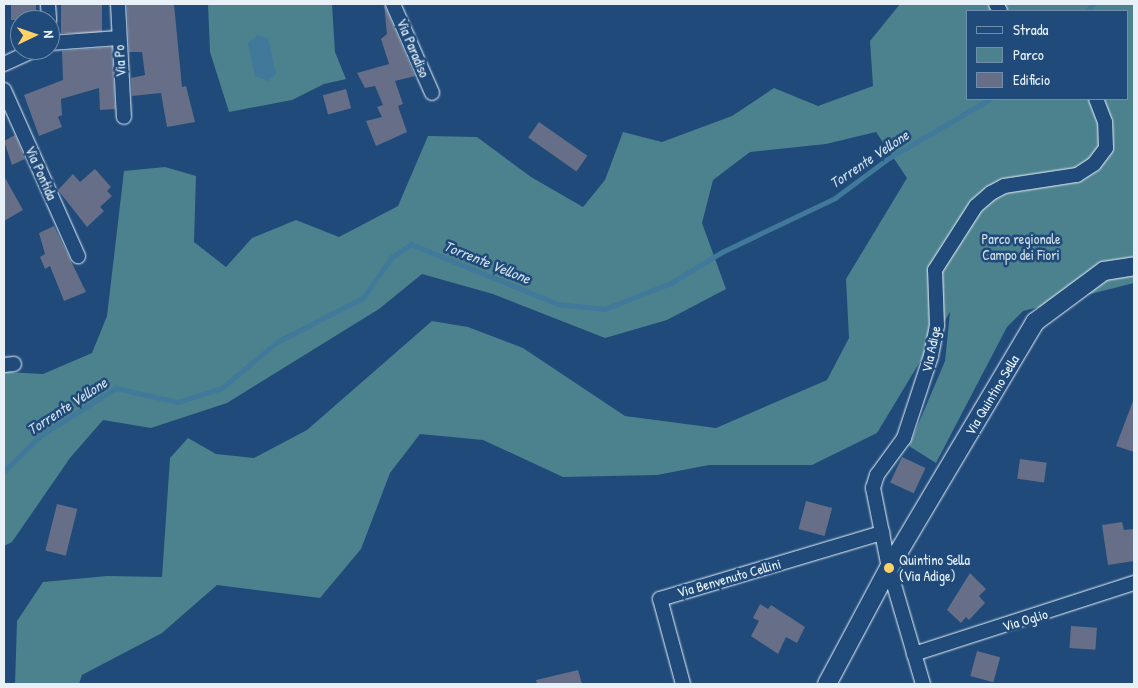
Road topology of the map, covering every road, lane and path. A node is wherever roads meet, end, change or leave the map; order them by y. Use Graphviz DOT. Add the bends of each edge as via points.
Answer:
graph roads {
  1 [pos="118,4"];
  2 [pos="394,4"];
  3 [pos="119,38"];
  4 [pos="60,42"];
  5 [pos="4,90"];
  6 [pos="432,93"];
  7 [pos="1096,100"];
  8 [pos="124,117"];
  9 [pos="78,256"];
  10 [pos="1134,266"];
  11 [pos="882,533"];
  12 [pos="889,568"];
  13 [pos="1134,583"];
  14 [pos="914,654"];
  15 [pos="683,684"];
  16 [pos="827,684"];
  17 [pos="923,684"];
  1 -- 3 [label="street, Via Po"];
  2 -- 6 [label="street, Via Paradiso"];
  3 -- 4 [label="street"];
  3 -- 8 [label="street, Via Po"];
  5 -- 9 [label="street, Via Pontida"];
  7 -- 11 [label="street, Via Adige" via="1104,122 1106,148 1094,164 1077,175 1004,186 991,193 976,206 940,258 935,270 937,326 924,380 904,438 877,475 873,488"];
  10 -- 12 [label="street, Via Quintino Sella" via="1104,271 1034,322"];
  11 -- 12 [label="street, Via Adige"];
  11 -- 15 [label="street, Via Benvenuto Cellini" via="660,599"];
  12 -- 14 [label="street, Via Adige"];
  12 -- 16 [label="street"];
  13 -- 14 [label="street, Via Oglio"];
  14 -- 17 [label="street, Via Adige"];
}
